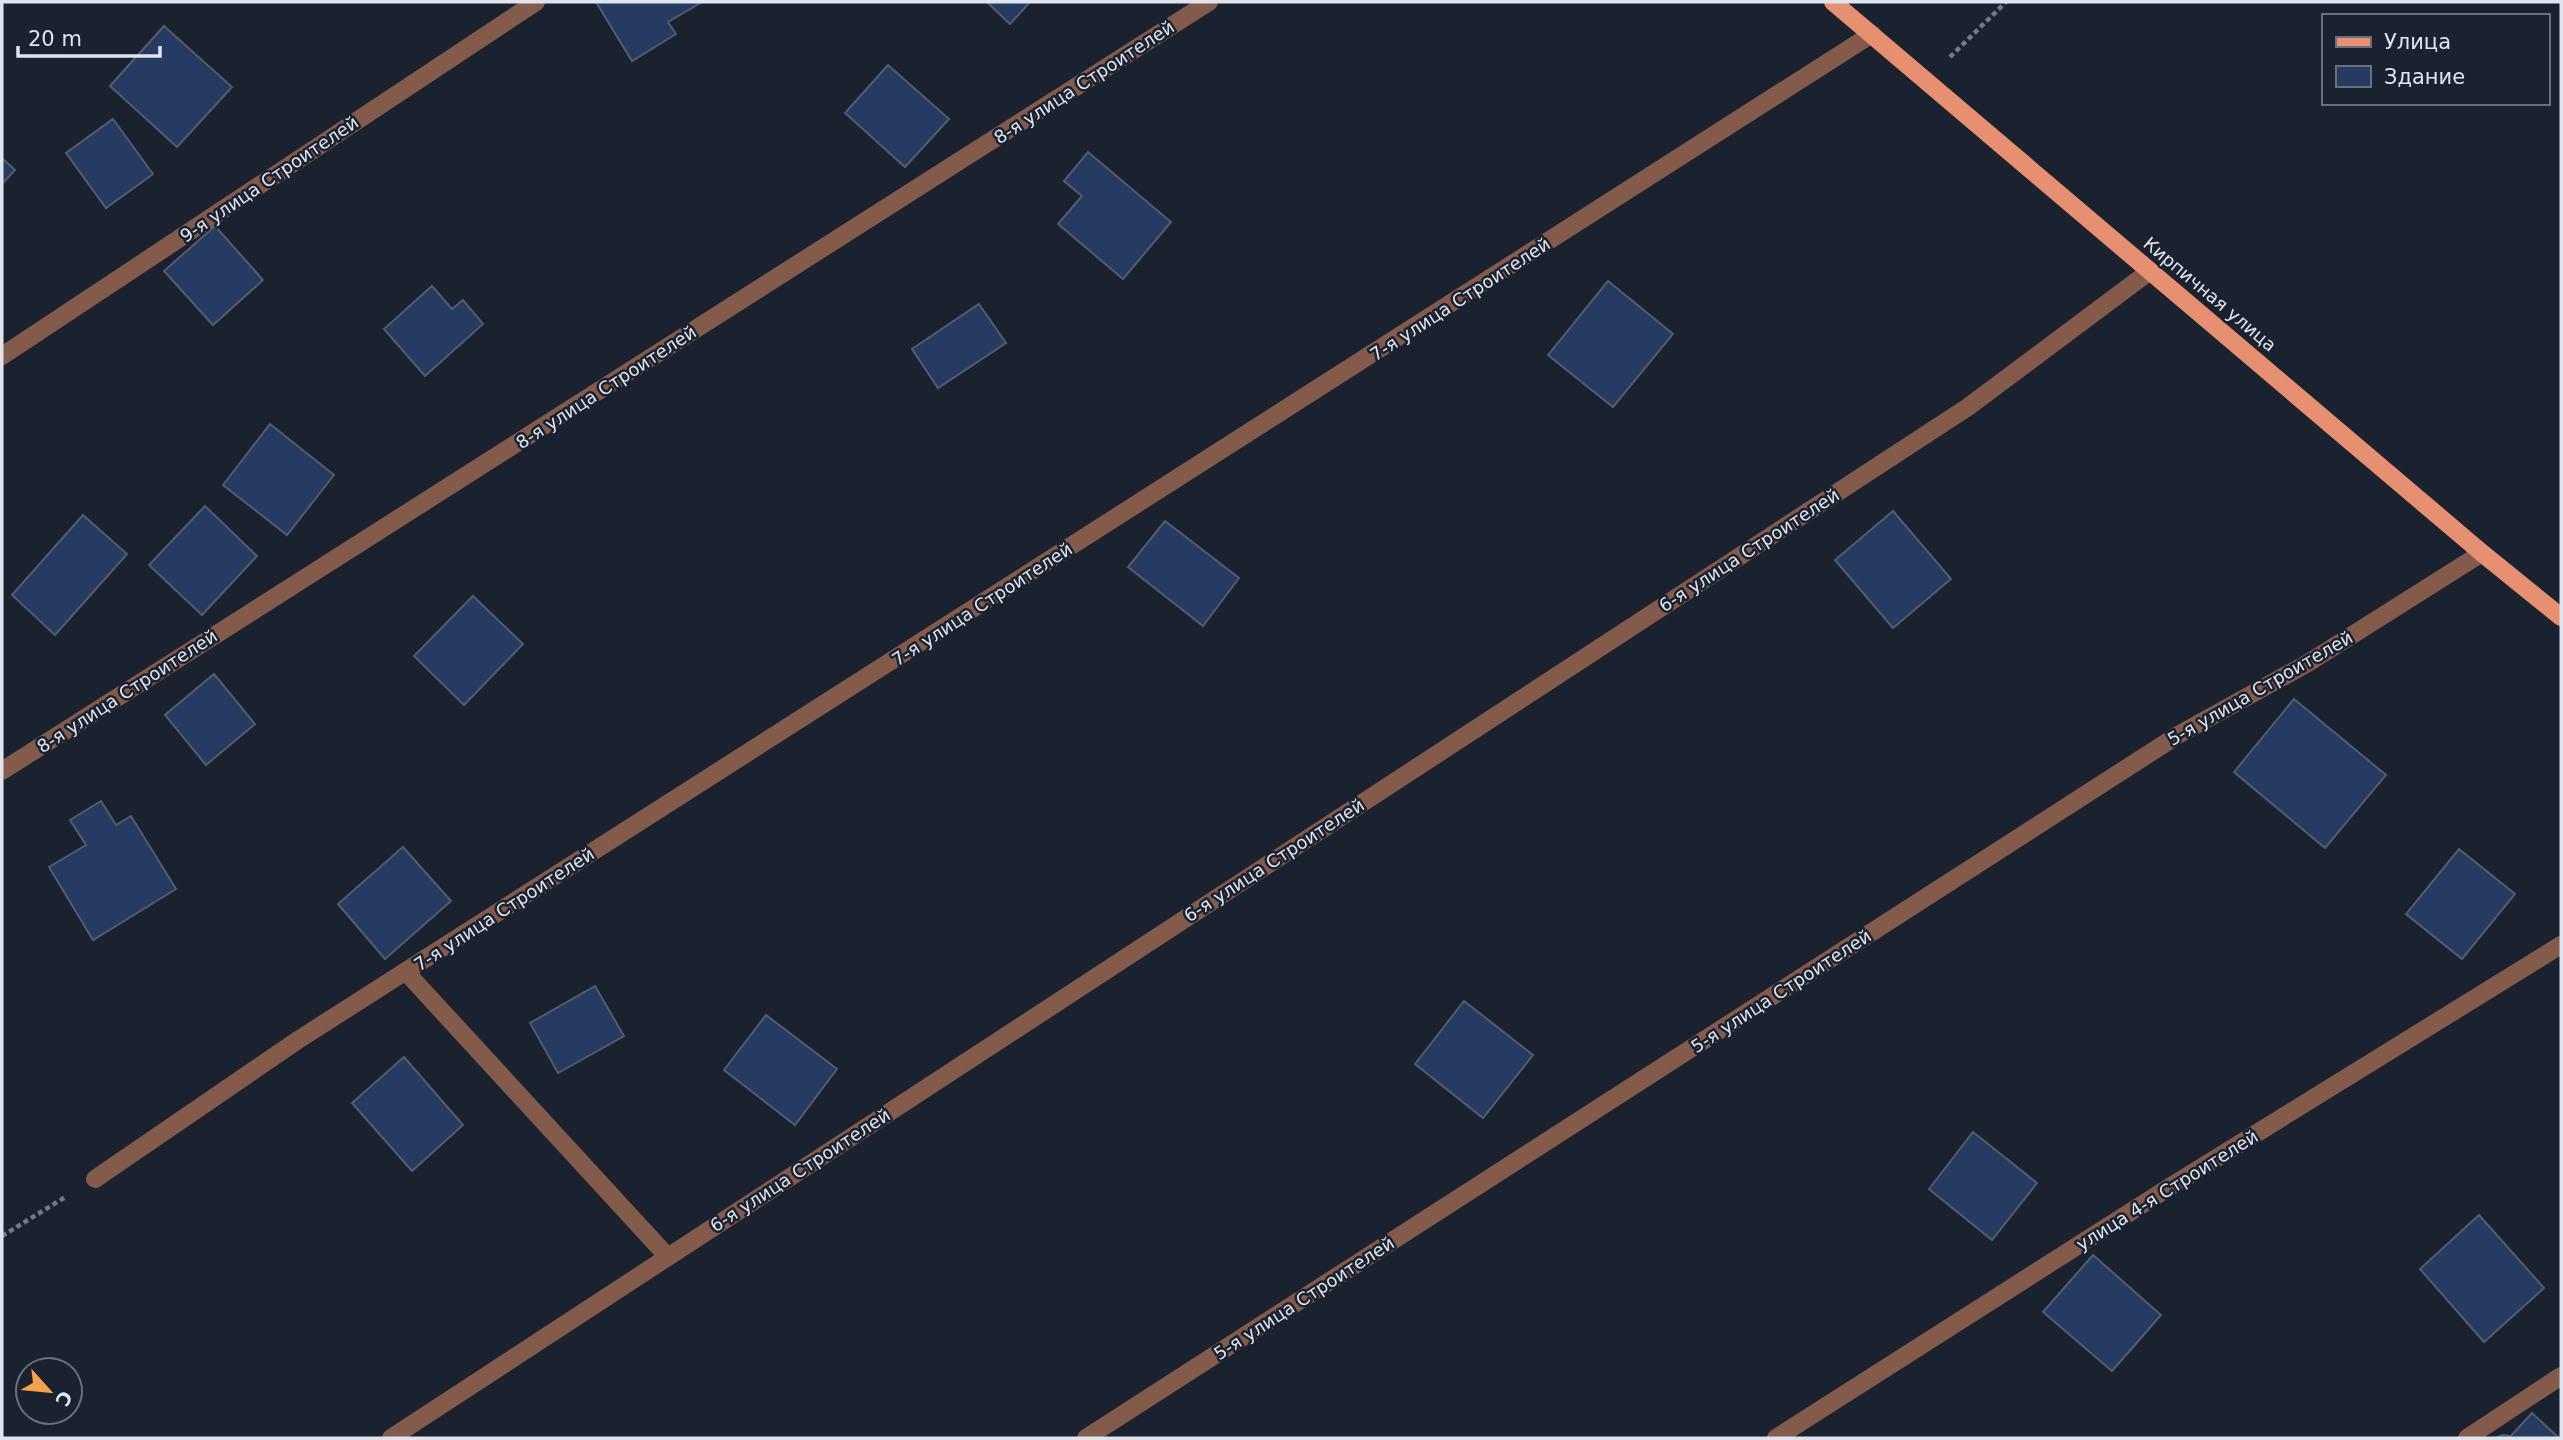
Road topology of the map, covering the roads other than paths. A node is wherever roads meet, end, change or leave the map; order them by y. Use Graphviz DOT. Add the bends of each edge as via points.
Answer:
graph roads {
  1 [pos="536,2"];
  2 [pos="1209,2"];
  3 [pos="1833,2"];
  4 [pos="1872,34"];
  5 [pos="2150,271"];
  6 [pos="2,356"];
  7 [pos="2482,553"];
  8 [pos="2561,617"];
  9 [pos="2,771"];
  10 [pos="2561,945"];
  11 [pos="406,972"];
  12 [pos="95,1179"];
  13 [pos="668,1257"];
  14 [pos="2561,1376"];
  15 [pos="391,1438"];
  16 [pos="1086,1438"];
  17 [pos="1776,1438"];
  18 [pos="2467,1438"];
  1 -- 6 [label="street, 9-я улица Строителей"];
  2 -- 9 [label="street, 8-я улица Строителей"];
  3 -- 4 [label="main road, Кирпичная улица"];
  4 -- 5 [label="main road, Кирпичная улица"];
  4 -- 11 [label="street, 7-я улица Строителей"];
  5 -- 7 [label="main road, Кирпичная улица"];
  5 -- 13 [label="street, 6-я улица Строителей" via="1968,407"];
  7 -- 8 [label="main road, Кирпичная улица"];
  7 -- 16 [label="street, 5-я улица Строителей" via="2308,663 2178,735"];
  10 -- 17 [label="street, улица 4-я Строителей"];
  11 -- 12 [label="street, 7-я улица Строителей"];
  11 -- 13 [label="street"];
  13 -- 15 [label="street, 6-я улица Строителей"];
  14 -- 18 [label="street"];
}
